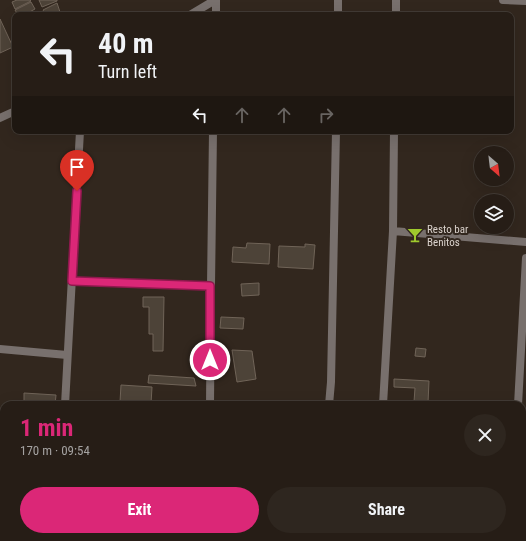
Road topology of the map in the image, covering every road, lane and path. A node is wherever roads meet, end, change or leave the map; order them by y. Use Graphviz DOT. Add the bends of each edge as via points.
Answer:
graph roads {
  1 [pos="215,0"];
  2 [pos="338,0"];
  3 [pos="396,0"];
  4 [pos="503,0"];
  5 [pos="526,1"];
  6 [pos="195,12"];
  7 [pos="216,12"];
  8 [pos="338,12"];
  9 [pos="396,12"];
  10 [pos="12,112"];
  11 [pos="0,118"];
  12 [pos="80,134"];
  13 [pos="213,134"];
  14 [pos="336,134"];
  15 [pos="394,134"];
  16 [pos="393,231"];
  17 [pos="526,242"];
  18 [pos="526,258"];
  19 [pos="72,281"];
  20 [pos="210,286"];
  21 [pos="0,349"];
  22 [pos="68,355"];
  23 [pos="65,401"];
  24 [pos="210,401"];
  25 [pos="329,401"];
  26 [pos="383,401"];
  27 [pos="518,401"];
  1 -- 6 [label="street"];
  1 -- 7 [label="street"];
  2 -- 8 [label="street"];
  3 -- 9 [label="street"];
  4 -- 5 [label="street"];
  10 -- 11 [label="street"];
  12 -- 19 [label="street"];
  13 -- 20 [label="street"];
  14 -- 25 [label="street"];
  15 -- 16 [label="street"];
  16 -- 17 [label="street"];
  16 -- 26 [label="street"];
  18 -- 27 [label="street"];
  19 -- 20 [label="street"];
  19 -- 22 [label="street"];
  20 -- 24 [label="street"];
  21 -- 22 [label="street"];
  22 -- 23 [label="street"];
}
